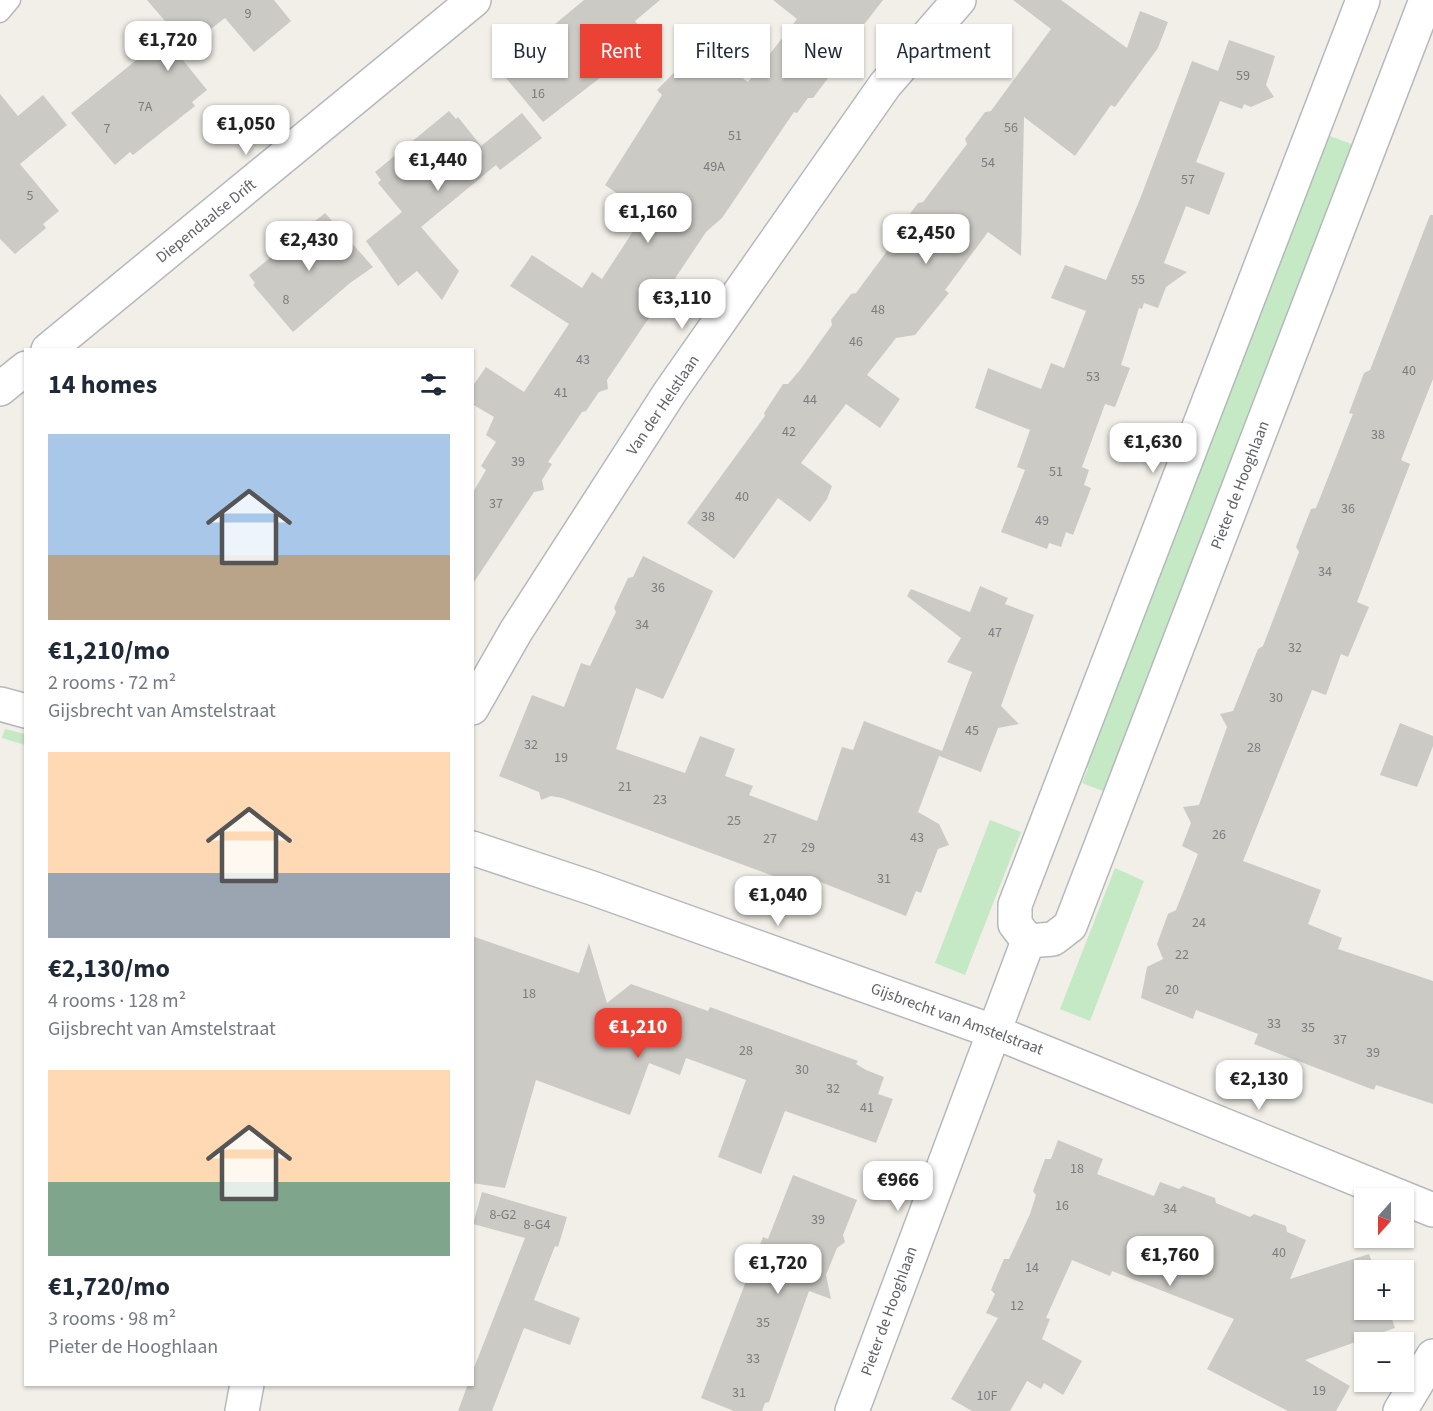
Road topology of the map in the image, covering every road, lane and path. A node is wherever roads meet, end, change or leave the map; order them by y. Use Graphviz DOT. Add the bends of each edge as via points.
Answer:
graph roads {
  1 [pos="10,0"];
  2 [pos="474,0"];
  3 [pos="959,0"];
  4 [pos="1363,0"];
  5 [pos="1425,0"];
  6 [pos="0,13"];
  7 [pos="50,348"];
  8 [pos="24,370"];
  9 [pos="0,389"];
  10 [pos="0,704"];
  11 [pos="474,704"];
  12 [pos="24,710"];
  13 [pos="474,849"];
  14 [pos="1028,941"];
  15 [pos="992,1031"];
  16 [pos="1433,1210"];
  17 [pos="1433,1356"];
  18 [pos="247,1386"];
  19 [pos="242,1411"];
  20 [pos="852,1411"];
  21 [pos="1400,1411"];
  1 -- 6 [label="lane"];
  2 -- 7 [label="street, Diependaalse Drift"];
  3 -- 11 [label="street, Van der Helstlaan" via="885,85 670,392 516,631"];
  4 -- 14 [label="street" via="1015,905 1015,924"];
  5 -- 14 [label="street, Pieter de Hooghlaan" via="1070,926 1053,939"];
  8 -- 9 [label="street"];
  10 -- 12 [label="street"];
  13 -- 15 [label="street, Gijsbrecht van Amstelstraat"];
  14 -- 15 [label="street, Pieter de Hooghlaan"];
  15 -- 16 [label="street, Gijsbrecht van Amstelstraat"];
  15 -- 20 [label="street, Pieter de Hooghlaan"];
  17 -- 21 [label="street"];
  18 -- 19 [label="street"];
}
